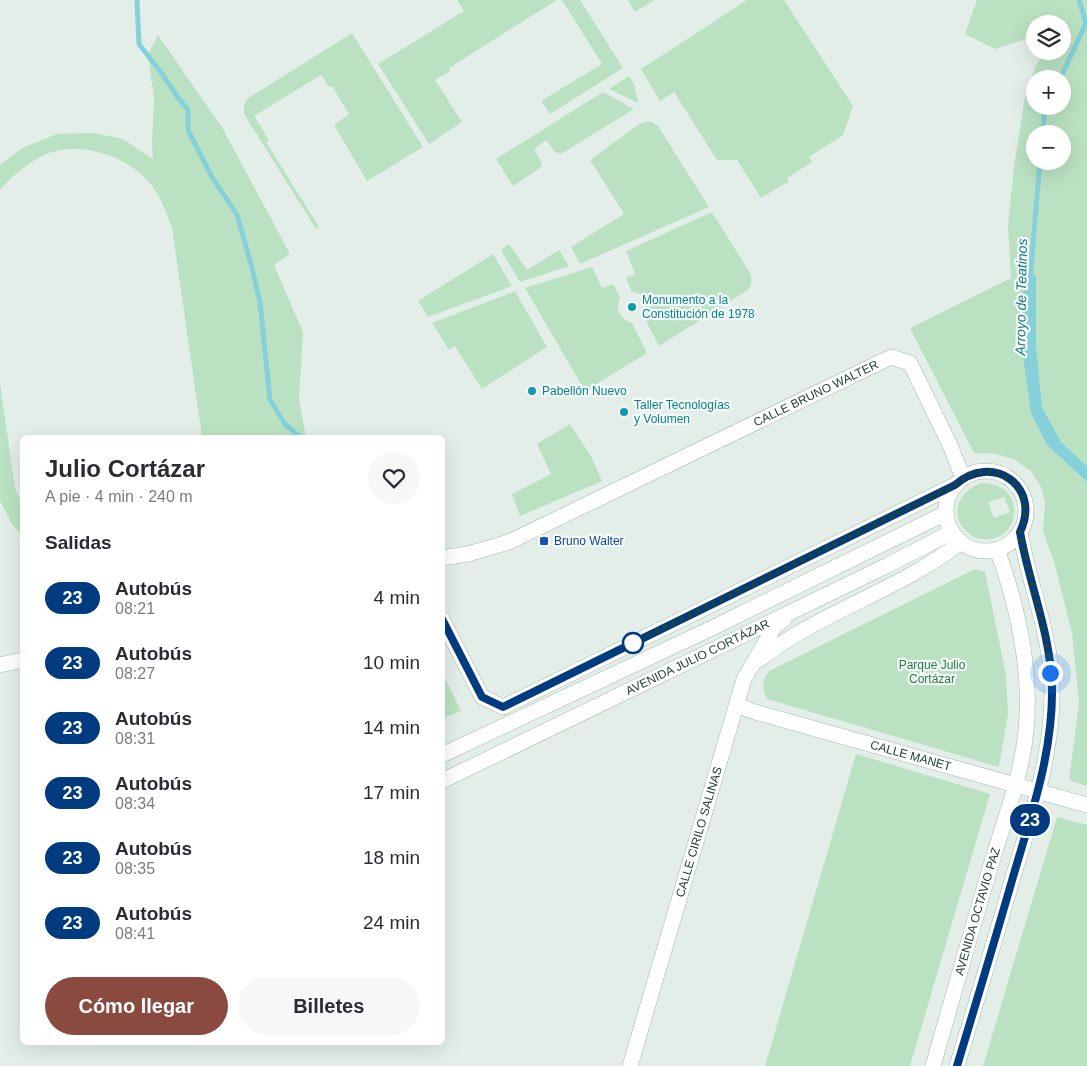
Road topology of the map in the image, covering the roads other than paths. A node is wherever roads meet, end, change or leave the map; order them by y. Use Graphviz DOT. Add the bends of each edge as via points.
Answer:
graph roads {
  1 [pos="959,481"];
  2 [pos="946,513"];
  3 [pos="1020,532"];
  4 [pos="956,537"];
  5 [pos="997,549"];
  6 [pos="445,558"];
  7 [pos="793,611"];
  8 [pos="445,626"];
  9 [pos="20,661"];
  10 [pos="0,666"];
  11 [pos="750,668"];
  12 [pos="736,705"];
  13 [pos="445,754"];
  14 [pos="445,780"];
  15 [pos="1014,785"];
  16 [pos="1038,791"];
  17 [pos="1087,806"];
  18 [pos="630,1066"];
  19 [pos="933,1066"];
  20 [pos="957,1066"];
  1 -- 2 [label="street" via="946,503"];
  1 -- 3 [label="street" via="973,473 991,471 1016,484 1026,504 1026,516"];
  1 -- 6 [label="street, CALLE BRUNO WALTER" via="950,445 910,363 891,357 509,542"];
  1 -- 8 [label="street" via="503,707 482,697"];
  2 -- 4 [label="street"];
  2 -- 13 [label="street, AVENIDA JULIO CORTÁZAR"];
  3 -- 5 [label="street" via="1006,546"];
  3 -- 16 [label="street, AVENIDA OCTAVIO PAZ" via="1047,644 1052,687 1046,763"];
  4 -- 5 [label="street" via="972,548 984,551"];
  4 -- 7 [label="street, AVENIDA JULIO CORTÁZAR"];
  4 -- 11 [label="street, AVENIDA JULIO CORTÁZAR" via="942,557 866,599 808,626"];
  5 -- 15 [label="street, AVENIDA OCTAVIO PAZ" via="1022,641 1026,686 1026,730"];
  7 -- 11 [label="street, CALLE CIRILO SALINAS" via="776,626"];
  7 -- 14 [label="street, AVENIDA JULIO CORTÁZAR"];
  9 -- 10 [label="street"];
  11 -- 12 [label="street, CALLE CIRILO SALINAS"];
  12 -- 15 [label="street, CALLE MANET"];
  12 -- 18 [label="street, CALLE CIRILO SALINAS"];
  15 -- 16 [label="street, CALLE MANET"];
  15 -- 19 [label="street, AVENIDA OCTAVIO PAZ"];
  16 -- 17 [label="street, CALLE MANET"];
  16 -- 20 [label="street, AVENIDA OCTAVIO PAZ"];
}
